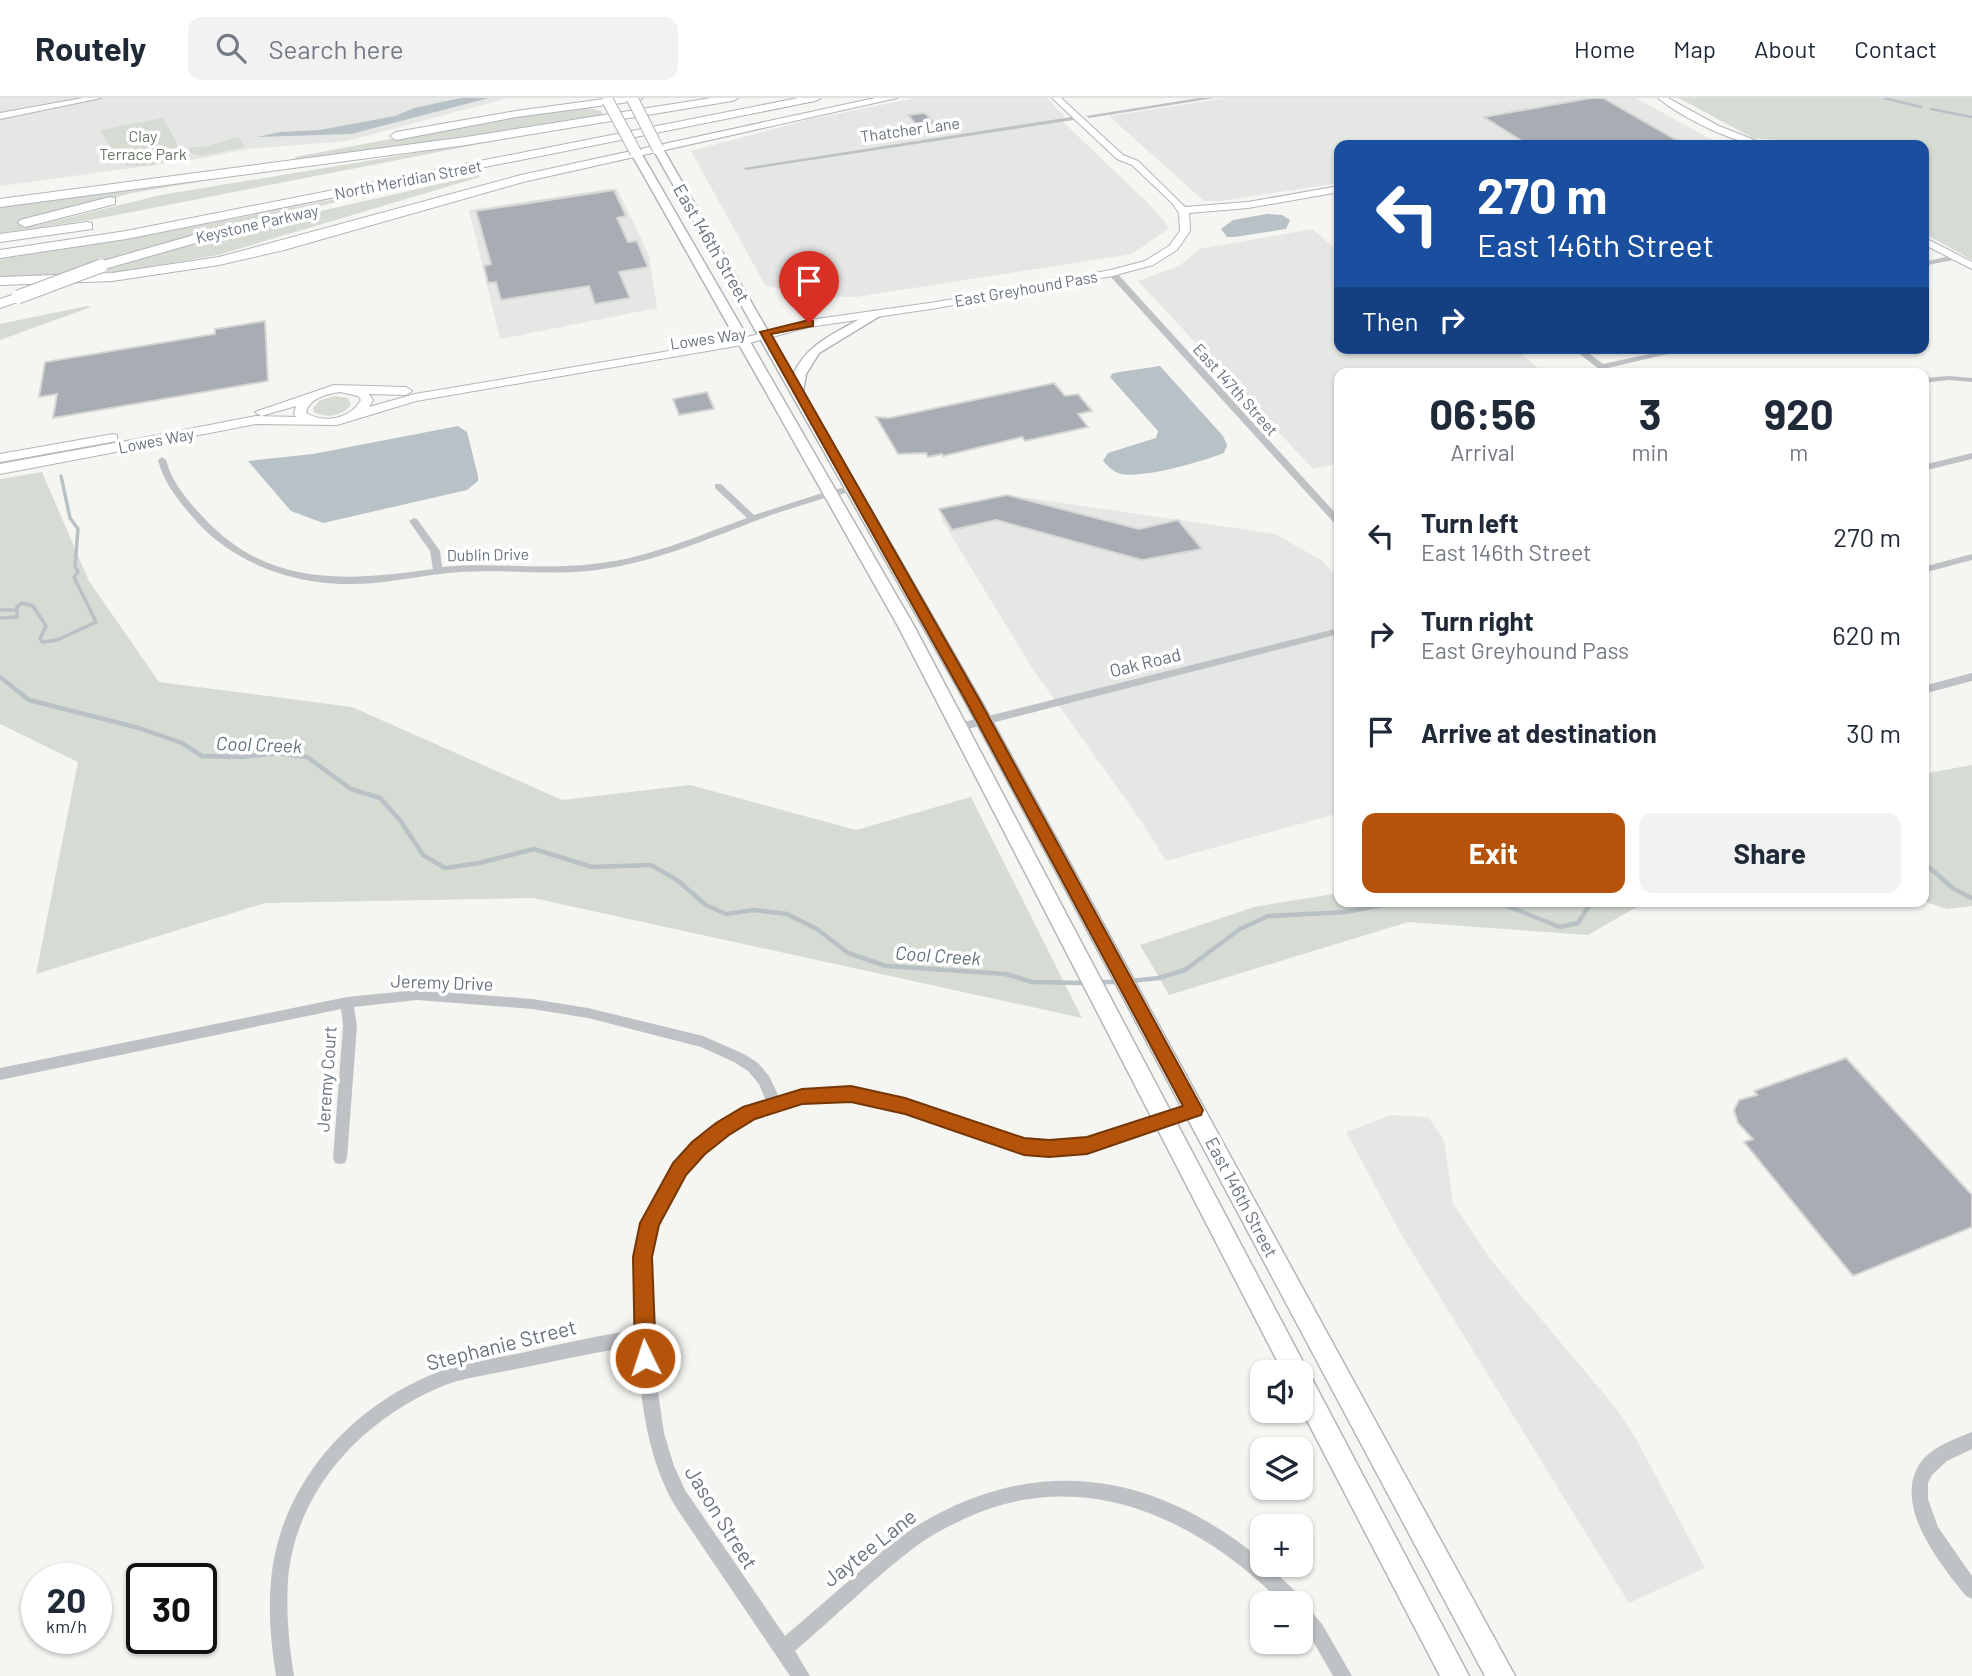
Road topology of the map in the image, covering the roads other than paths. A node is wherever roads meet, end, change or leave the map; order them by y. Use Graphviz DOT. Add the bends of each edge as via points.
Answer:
graph roads {
  1 [pos="70,98"];
  2 [pos="97,98"];
  3 [pos="632,98"];
  4 [pos="637,98"];
  5 [pos="732,98"];
  6 [pos="754,98"];
  7 [pos="815,98"];
  8 [pos="862,98"];
  9 [pos="891,98"];
  10 [pos="1056,98"];
  11 [pos="1071,98"];
  12 [pos="1212,98"];
  13 [pos="1662,98"];
  14 [pos="608,99"];
  15 [pos="1086,112"];
  16 [pos="0,113"];
  17 [pos="723,116"];
  18 [pos="1078,118"];
  19 [pos="1716,128"];
  20 [pos="1730,140"];
  21 [pos="1748,140"];
  22 [pos="466,141"];
  23 [pos="658,149"];
  24 [pos="636,153"];
  25 [pos="423,161"];
  26 [pos="1135,163"];
  27 [pos="746,168"];
  28 [pos="103,189"];
  29 [pos="1334,190"];
  30 [pos="0,203"];
  31 [pos="1183,209"];
  32 [pos="104,223"];
  33 [pos="0,231"];
  34 [pos="0,238"];
  35 [pos="1929,243"];
  36 [pos="0,254"];
  37 [pos="1955,257"];
  38 [pos="1929,263"];
  39 [pos="1972,266"];
  40 [pos="1112,273"];
  41 [pos="74,280"];
  42 [pos="0,281"];
  43 [pos="0,304"];
  44 [pos="877,314"];
  45 [pos="765,332"];
  46 [pos="739,337"];
  47 [pos="1584,354"];
  48 [pos="1666,354"];
  49 [pos="1602,368"];
  50 [pos="1613,368"];
  51 [pos="1929,380"];
  52 [pos="1972,380"];
  53 [pos="359,390"];
  54 [pos="798,390"];
  55 [pos="308,398"];
  56 [pos="352,416"];
  57 [pos="311,421"];
  58 [pos="115,447"];
  59 [pos="1972,456"];
  60 [pos="0,458"];
  61 [pos="162,460"];
  62 [pos="0,464"];
  63 [pos="1929,467"];
  64 [pos="0,469"];
  65 [pos="718,486"];
  66 [pos="853,488"];
  67 [pos="832,493"];
  68 [pos="1334,517"];
  69 [pos="754,520"];
  70 [pos="414,521"];
  71 [pos="1972,557"];
  72 [pos="1929,568"];
  73 [pos="438,571"];
  74 [pos="1334,632"];
  75 [pos="1972,677"];
  76 [pos="1929,688"];
  77 [pos="983,721"];
  78 [pos="960,727"];
  79 [pos="347,1002"];
  80 [pos="0,1074"];
  81 [pos="774,1104"];
  82 [pos="1194,1110"];
  83 [pos="1165,1119"];
  84 [pos="340,1158"];
  85 [pos="644,1337"];
  86 [pos="1290,1360"];
  87 [pos="1313,1405"];
  88 [pos="1972,1440"];
  89 [pos="1972,1590"];
  90 [pos="1282,1591"];
  91 [pos="1313,1626"];
  92 [pos="783,1649"];
  93 [pos="285,1676"];
  94 [pos="801,1676"];
  95 [pos="1343,1676"];
  96 [pos="1455,1676"];
  97 [pos="1500,1676"];
  1 -- 16 [label="street"];
  2 -- 16 [label="street"];
  3 -- 4 [label="highway"];
  3 -- 14 [label="highway"];
  3 -- 23 [label="main road, East 146th Street, bridge"];
  5 -- 22 [label="highway"];
  6 -- 25 [label="highway, North Meridian Street"];
  7 -- 17 [label="highway, North Meridian Street"];
  8 -- 41 [label="highway" via="526,168 214,258"];
  9 -- 23 [label="highway"];
  10 -- 18 [label="street"];
  11 -- 15 [label="street"];
  12 -- 15 [label="street"];
  13 -- 19 [label="street"];
  14 -- 24 [label="main road, East 146th Street, bridge"];
  14 -- 28 [label="highway"];
  15 -- 26 [label="street"];
  17 -- 36 [label="highway, North Meridian Street" via="145,231"];
  17 -- 43 [label="highway, Keystone Parkway, bridge" via="231,229 101,266"];
  18 -- 26 [label="street" via="1120,157"];
  18 -- 27 [label="street, Thatcher Lane"];
  19 -- 20 [label="street"];
  19 -- 21 [label="street"];
  22 -- 28 [label="highway"];
  22 -- 33 [label="highway" via="152,192"];
  23 -- 24 [label="highway"];
  23 -- 45 [label="main road, East 146th Street"];
  24 -- 41 [label="highway" via="505,183 243,256"];
  24 -- 46 [label="main road, East 146th Street"];
  26 -- 31 [label="street"];
  28 -- 30 [label="highway"];
  29 -- 31 [label="street" via="1248,205"];
  31 -- 40 [label="street, East Greyhound Pass" via="1185,232 1173,248 1149,263"];
  32 -- 34 [label="highway"];
  35 -- 37 [label="street"];
  37 -- 38 [label="street"];
  37 -- 39 [label="street"];
  40 -- 44 [label="street, East Greyhound Pass"];
  40 -- 68 [label="street, East 147th Street"];
  41 -- 42 [label="highway"];
  44 -- 45 [label="street, East Greyhound Pass"];
  44 -- 54 [label="main road" via="815,351 803,367"];
  45 -- 46 [label="street, Lowes Way"];
  45 -- 54 [label="main road, East 146th Street"];
  46 -- 53 [label="street, Lowes Way" via="403,392"];
  46 -- 56 [label="street, Lowes Way" via="415,398"];
  46 -- 67 [label="main road, East 146th Street"];
  47 -- 49 [label="street"];
  48 -- 50 [label="street"];
  51 -- 52 [label="street"];
  53 -- 55 [label="street, Lowes Way" via="334,389"];
  53 -- 56 [label="street" via="367,400"];
  54 -- 66 [label="main road, East 146th Street"];
  55 -- 57 [label="street" via="299,411"];
  55 -- 60 [label="street, Lowes Way" via="248,414"];
  56 -- 57 [label="street, Lowes Way"];
  57 -- 58 [label="street, Lowes Way" via="256,420"];
  58 -- 62 [label="street, Lowes Way"];
  58 -- 64 [label="highway"];
  59 -- 63 [label="street"];
  61 -- 73 [label="street, Dublin Drive" via="168,479 209,531 236,551 276,569 345,581"];
  65 -- 69 [label="street"];
  66 -- 67 [label="street, Dublin Drive"];
  66 -- 77 [label="main road, East 146th Street"];
  67 -- 69 [label="street, Dublin Drive"];
  67 -- 78 [label="main road, East 146th Street"];
  69 -- 73 [label="street, Dublin Drive" via="608,565"];
  70 -- 73 [label="street" via="435,551"];
  71 -- 72 [label="street"];
  74 -- 77 [label="street, Oak Road"];
  75 -- 76 [label="street"];
  77 -- 78 [label="street, Oak Road"];
  77 -- 82 [label="main road, East 146th Street"];
  78 -- 83 [label="main road, East 146th Street"];
  79 -- 80 [label="street, Jeremy Drive"];
  79 -- 81 [label="street, Jeremy Drive" via="416,995 588,1013 703,1042 739,1058 764,1080"];
  79 -- 84 [label="street, Jeremy Court" via="350,1026"];
  81 -- 83 [label="street, Jason Street" via="827,1094 871,1097 1024,1146 1049,1149 1087,1146"];
  81 -- 85 [label="street, Jason Street" via="722,1129 698,1148 666,1191 650,1223 643,1257"];
  82 -- 83 [label="street, Jason Street"];
  82 -- 97 [label="main road, East 146th Street"];
  83 -- 86 [label="main road, East 146th Street"];
  85 -- 92 [label="street, Jason Street" via="652,1421 673,1484"];
  85 -- 93 [label="street, Stephanie Street" via="437,1380 402,1396 349,1432 304,1495 290,1530 281,1567 278,1617"];
  87 -- 96 [label="main road"];
  88 -- 89 [label="street" via="1942,1454 1925,1470 1920,1497 1936,1541"];
  90 -- 92 [label="street, Jaytee Lane" via="1259,1567 1173,1512 1099,1491 1030,1490 964,1510 910,1540"];
  91 -- 95 [label="street"];
  92 -- 94 [label="street, Jason Street"];
}
